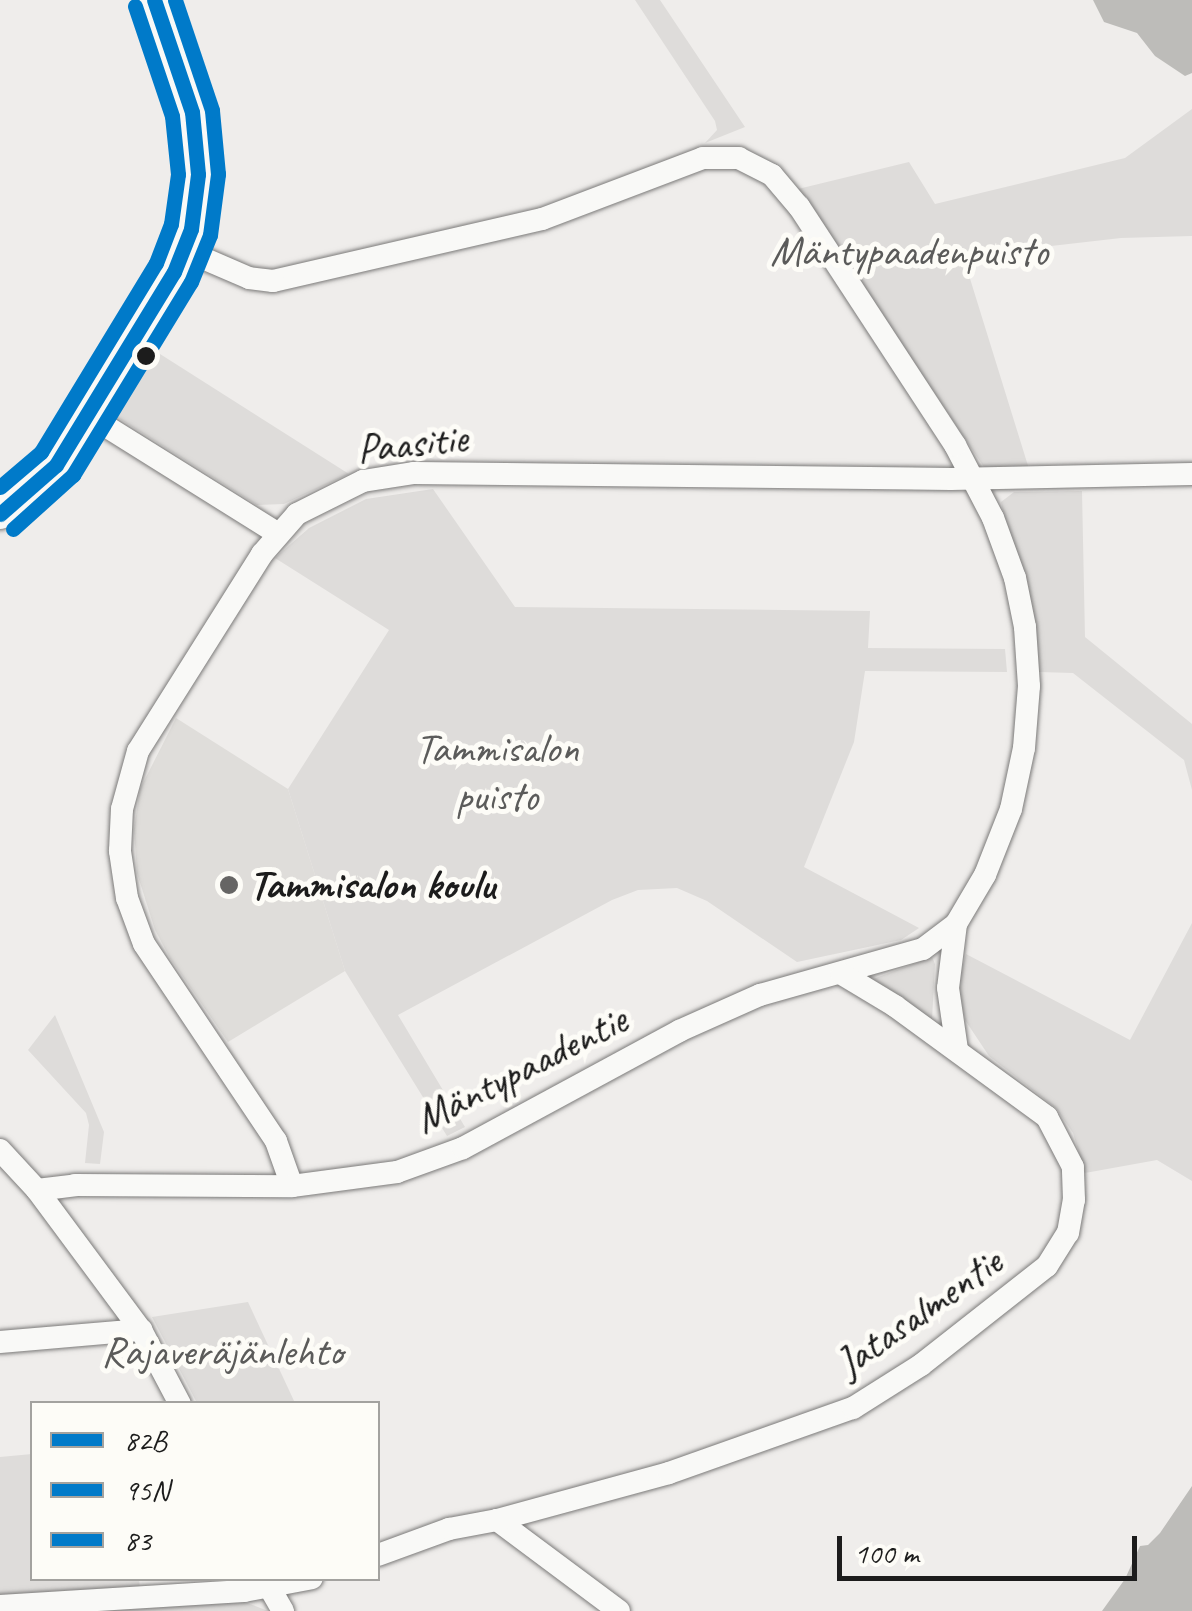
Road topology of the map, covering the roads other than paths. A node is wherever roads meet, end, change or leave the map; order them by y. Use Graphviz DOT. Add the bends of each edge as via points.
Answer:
graph roads {
  1 [pos="154,0"];
  2 [pos="184,250"];
  3 [pos="88,415"];
  4 [pos="1192,474"];
  5 [pos="975,478"];
  6 [pos="0,514"];
  7 [pos="277,533"];
  8 [pos="956,924"];
  9 [pos="842,974"];
  10 [pos="957,1050"];
  11 [pos="0,1150"];
  12 [pos="292,1186"];
  13 [pos="37,1190"];
  14 [pos="141,1330"];
  15 [pos="0,1342"];
  16 [pos="178,1401"];
  17 [pos="497,1520"];
  18 [pos="380,1553"];
  19 [pos="267,1583"];
  20 [pos="0,1606"];
  21 [pos="283,1611"];
  22 [pos="619,1611"];
  1 -- 2 [label="street" via="197,145 195,207"];
  2 -- 3 [label="street"];
  2 -- 5 [label="street, Mäntypaadentie" via="249,278 273,280 542,220 703,158 739,158 772,174 798,207"];
  3 -- 6 [label="street" via="49,474"];
  3 -- 7 [label="street"];
  4 -- 5 [label="street, Paasitie"];
  5 -- 7 [label="street, Paasitie" via="387,475 336,491"];
  5 -- 8 [label="street, Mäntypaadentie" via="1015,578 1028,658 1028,713 1004,828"];
  7 -- 12 [label="street, Paasitie" via="138,751 122,810 120,851 144,944 276,1141"];
  8 -- 9 [label="street, Mäntypaadentie" via="922,950"];
  8 -- 10 [label="street, Mäntypaadentie" via="948,988"];
  9 -- 10 [label="street, Jatasalmentie"];
  9 -- 12 [label="street, Mäntypaadentie" via="760,994 714,1014 464,1148 361,1179"];
  10 -- 17 [label="street, Jatasalmentie" via="1034,1103 1064,1145 1073,1167 1072,1218 1047,1266 961,1336 852,1408 669,1473"];
  11 -- 13 [label="street"];
  12 -- 13 [label="street, Mäntypaadentie"];
  13 -- 14 [label="street"];
  14 -- 15 [label="street"];
  14 -- 16 [label="street"];
  17 -- 18 [label="street, Jatasalmentie"];
  17 -- 22 [label="street"];
  19 -- 20 [label="street"];
  19 -- 21 [label="street"];
}
